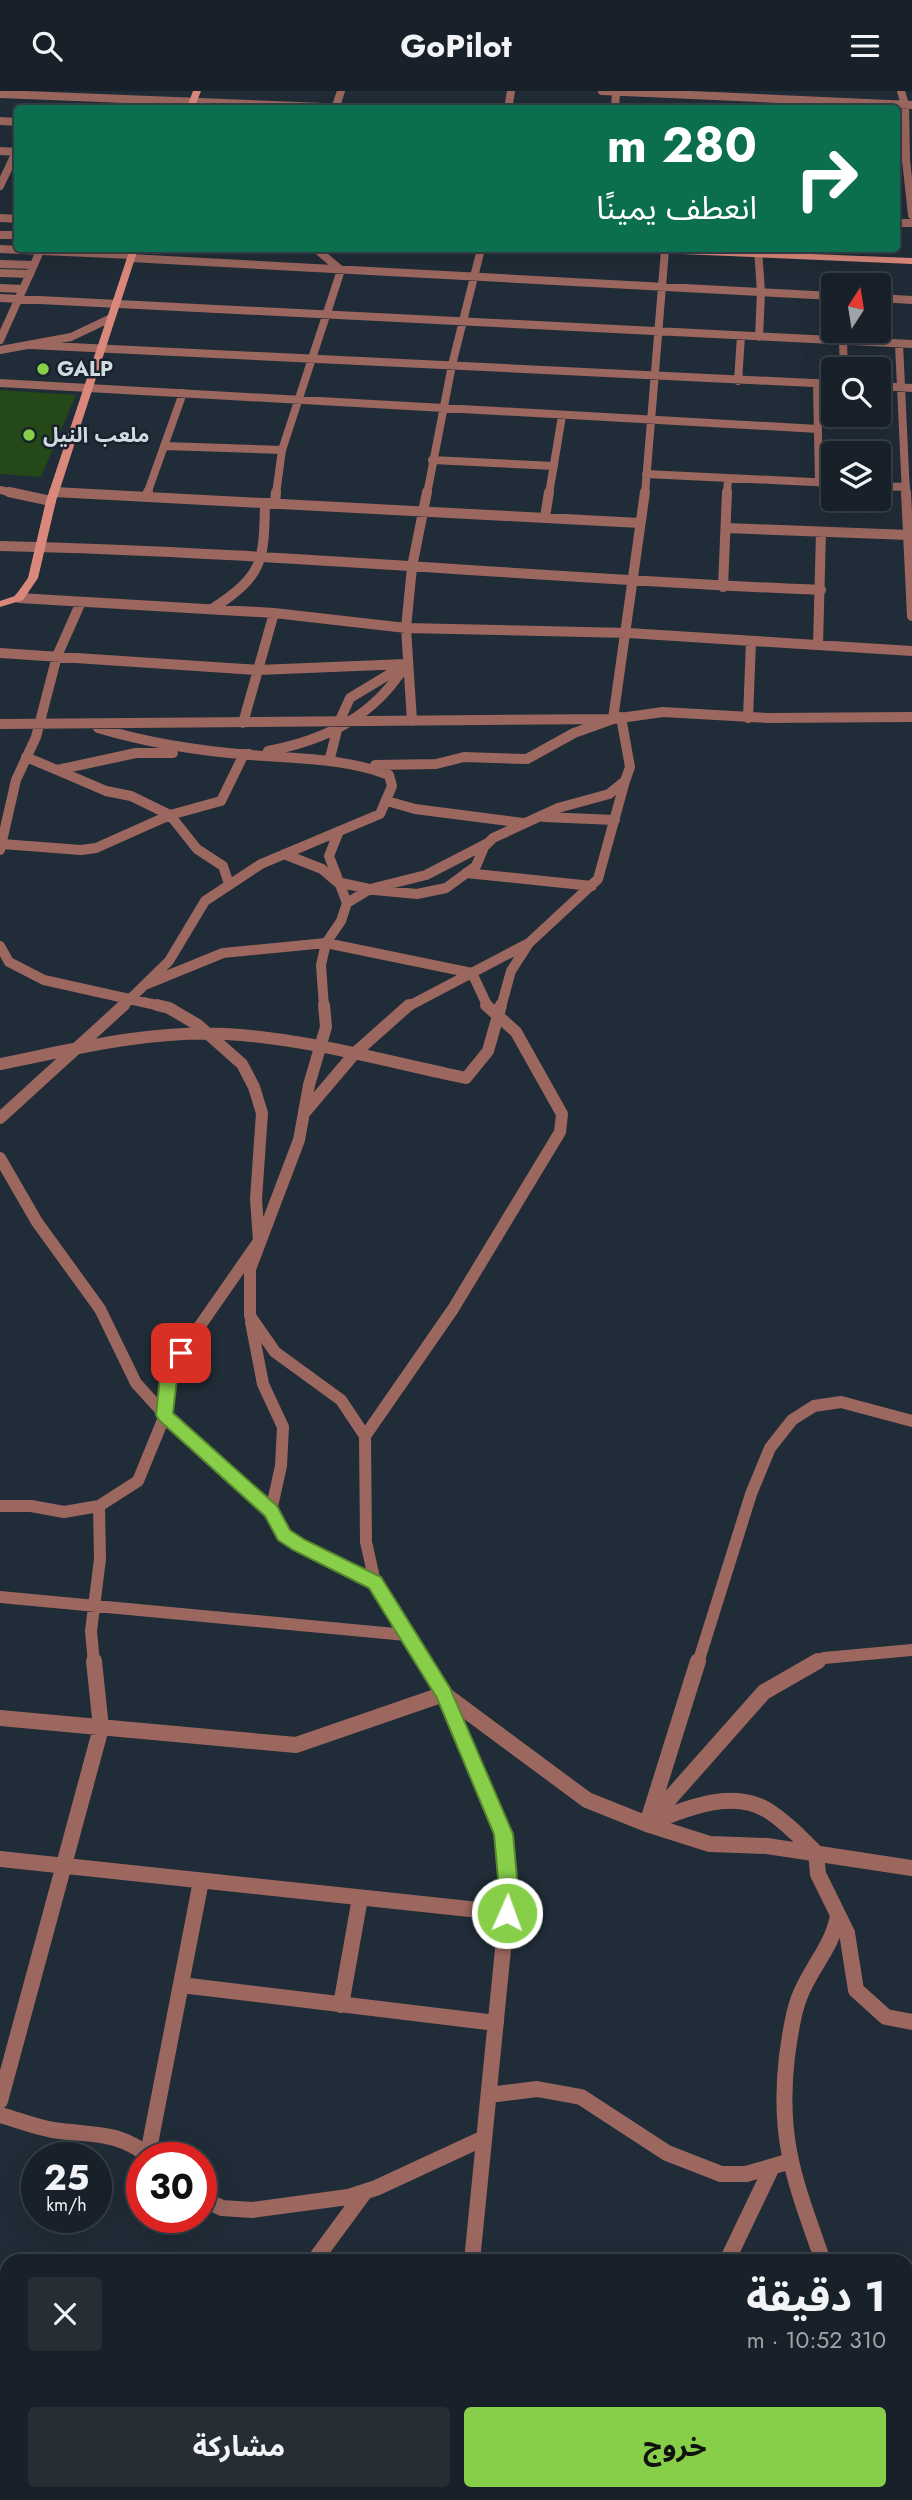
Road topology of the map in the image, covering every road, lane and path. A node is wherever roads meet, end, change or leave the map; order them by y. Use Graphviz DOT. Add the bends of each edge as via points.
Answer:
graph roads {
  1 [pos="197,91"];
  2 [pos="603,91"];
  3 [pos="616,91"];
  4 [pos="901,91"];
  5 [pos="0,94"];
  6 [pos="761,94"];
  7 [pos="45,96"];
  8 [pos="191,105"];
  9 [pos="908,105"];
  10 [pos="909,132"];
  11 [pos="14,158"];
  12 [pos="909,160"];
  13 [pos="3,182"];
  14 [pos="908,192"];
  15 [pos="912,215"];
  16 [pos="16,252"];
  17 [pos="320,252"];
  18 [pos="480,252"];
  19 [pos="665,252"];
  20 [pos="758,252"];
  21 [pos="773,252"];
  22 [pos="132,254"];
  23 [pos="38,256"];
  24 [pos="0,257"];
  25 [pos="912,261"];
  26 [pos="0,264"];
  27 [pos="341,270"];
  28 [pos="0,272"];
  29 [pos="474,277"];
  30 [pos="0,280"];
  31 [pos="26,282"];
  32 [pos="663,287"];
  33 [pos="0,288"];
  34 [pos="761,292"];
  35 [pos="821,295"];
  36 [pos="0,298"];
  37 [pos="891,299"];
  38 [pos="912,300"];
  39 [pos="17,302"];
  40 [pos="0,305"];
  41 [pos="116,305"];
  42 [pos="0,314"];
  43 [pos="326,316"];
  44 [pos="111,318"];
  45 [pos="463,323"];
  46 [pos="4,327"];
  47 [pos="658,332"];
  48 [pos="741,336"];
  49 [pos="759,337"];
  50 [pos="821,340"];
  51 [pos="880,343"];
  52 [pos="899,344"];
  53 [pos="912,344"];
  54 [pos="30,345"];
  55 [pos="101,347"];
  56 [pos="0,350"];
  57 [pos="312,358"];
  58 [pos="452,366"];
  59 [pos="655,376"];
  60 [pos="738,381"];
  61 [pos="0,383"];
  62 [pos="817,383"];
  63 [pos="821,383"];
  64 [pos="90,386"];
  65 [pos="907,388"];
  66 [pos="183,393"];
  67 [pos="298,401"];
  68 [pos="443,410"];
  69 [pos="562,416"];
  70 [pos="651,421"];
  71 [pos="818,429"];
  72 [pos="907,434"];
  73 [pos="164,446"];
  74 [pos="282,450"];
  75 [pos="432,460"];
  76 [pos="554,466"];
  77 [pos="646,474"];
  78 [pos="729,478"];
  79 [pos="819,482"];
  80 [pos="891,486"];
  81 [pos="906,487"];
  82 [pos="0,489"];
  83 [pos="52,497"];
  84 [pos="146,497"];
  85 [pos="265,503"];
  86 [pos="425,511"];
  87 [pos="545,517"];
  88 [pos="640,523"];
  89 [pos="726,528"];
  90 [pos="821,532"];
  91 [pos="910,541"];
  92 [pos="0,546"];
  93 [pos="38,547"];
  94 [pos="264,557"];
  95 [pos="412,567"];
  96 [pos="633,581"];
  97 [pos="723,587"];
  98 [pos="821,590"];
  99 [pos="911,597"];
  100 [pos="19,598"];
  101 [pos="81,602"];
  102 [pos="0,604"];
  103 [pos="212,609"];
  104 [pos="274,613"];
  105 [pos="912,616"];
  106 [pos="405,628"];
  107 [pos="628,633"];
  108 [pos="751,641"];
  109 [pos="818,645"];
  110 [pos="912,651"];
  111 [pos="0,653"];
  112 [pos="57,656"];
  113 [pos="406,664"];
  114 [pos="258,670"];
  115 [pos="748,717"];
  116 [pos="912,717"];
  117 [pos="617,718"];
  118 [pos="412,721"];
  119 [pos="38,723"];
  120 [pos="243,723"];
  121 [pos="0,725"];
  122 [pos="87,725"];
  123 [pos="342,725"];
  124 [pos="215,752"];
  125 [pos="244,754"];
  126 [pos="26,757"];
  127 [pos="330,758"];
  128 [pos="364,764"];
  129 [pos="57,770"];
  130 [pos="625,781"];
  131 [pos="387,801"];
  132 [pos="170,815"];
  133 [pos="536,817"];
  134 [pos="615,820"];
  135 [pos="523,823"];
  136 [pos="339,831"];
  137 [pos="488,843"];
  138 [pos="1,847"];
  139 [pos="284,854"];
  140 [pos="467,873"];
  141 [pos="337,882"];
  142 [pos="229,884"];
  143 [pos="592,886"];
  144 [pos="370,890"];
  145 [pos="347,903"];
  146 [pos="326,943"];
  147 [pos="528,943"];
  148 [pos="0,946"];
  149 [pos="472,973"];
  150 [pos="147,984"];
  151 [pos="131,998"];
  152 [pos="499,1016"];
  153 [pos="209,1034"];
  154 [pos="82,1046"];
  155 [pos="321,1047"];
  156 [pos="355,1053"];
  157 [pos="0,1064"];
  158 [pos="304,1113"];
  159 [pos="0,1118"];
  160 [pos="0,1158"];
  161 [pos="259,1241"];
  162 [pos="250,1316"];
  163 [pos="165,1415"];
  164 [pos="912,1421"];
  165 [pos="365,1436"];
  166 [pos="0,1506"];
  167 [pos="99,1506"];
  168 [pos="271,1511"];
  169 [pos="375,1582"];
  170 [pos="0,1597"];
  171 [pos="94,1606"];
  172 [pos="406,1635"];
  173 [pos="912,1650"];
  174 [pos="444,1694"];
  175 [pos="0,1718"];
  176 [pos="101,1728"];
  177 [pos="647,1824"];
  178 [pos="816,1853"];
  179 [pos="0,1859"];
  180 [pos="64,1866"];
  181 [pos="912,1868"];
  182 [pos="201,1881"];
  183 [pos="360,1898"];
  184 [pos="507,1913"];
  185 [pos="838,1916"];
  186 [pos="181,1985"];
  187 [pos="341,2005"];
  188 [pos="912,2022"];
  189 [pos="496,2023"];
  190 [pos="489,2095"];
  191 [pos="0,2101"];
  192 [pos="0,2115"];
  193 [pos="484,2137"];
  194 [pos="133,2142"];
  195 [pos="153,2142"];
  196 [pos="791,2161"];
  197 [pos="772,2167"];
  198 [pos="364,2193"];
  199 [pos="217,2205"];
  200 [pos="319,2254"];
  201 [pos="473,2254"];
  202 [pos="730,2254"];
  203 [pos="821,2254"];
  1 -- 8 [label="street"];
  2 -- 3 [label="street"];
  3 -- 6 [label="street"];
  4 -- 9 [label="street"];
  5 -- 7 [label="street"];
  6 -- 9 [label="street"];
  7 -- 8 [label="street"];
  9 -- 10 [label="street"];
  10 -- 12 [label="street"];
  11 -- 13 [label="street"];
  12 -- 14 [label="street"];
  14 -- 15 [label="street"];
  16 -- 23 [label="street"];
  17 -- 27 [label="street"];
  18 -- 29 [label="street"];
  19 -- 32 [label="street"];
  20 -- 34 [label="street"];
  21 -- 25 [label="street"];
  22 -- 23 [label="street"];
  22 -- 27 [label="street"];
  22 -- 41 [label="street"];
  23 -- 24 [label="street"];
  23 -- 26 [label="street"];
  23 -- 31 [label="street"];
  27 -- 29 [label="street"];
  27 -- 43 [label="street"];
  28 -- 31 [label="street"];
  29 -- 32 [label="street"];
  29 -- 45 [label="street"];
  30 -- 31 [label="street"];
  31 -- 33 [label="street"];
  31 -- 39 [label="street"];
  32 -- 34 [label="street"];
  32 -- 47 [label="street"];
  34 -- 35 [label="street"];
  34 -- 49 [label="street"];
  36 -- 39 [label="street"];
  37 -- 38 [label="street"];
  39 -- 40 [label="street"];
  39 -- 41 [label="street"];
  39 -- 46 [label="street"];
  41 -- 43 [label="street"];
  41 -- 44 [label="street"];
  42 -- 46 [label="street"];
  43 -- 45 [label="street"];
  43 -- 57 [label="street"];
  44 -- 54 [label="street" via="71,337"];
  44 -- 55 [label="street"];
  45 -- 47 [label="street"];
  45 -- 58 [label="street"];
  47 -- 48 [label="street"];
  47 -- 59 [label="street"];
  48 -- 49 [label="street"];
  48 -- 60 [label="street"];
  49 -- 50 [label="street"];
  51 -- 52 [label="street"];
  52 -- 53 [label="street"];
  52 -- 65 [label="street"];
  54 -- 55 [label="street"];
  54 -- 56 [label="street"];
  55 -- 57 [label="street"];
  55 -- 64 [label="street"];
  57 -- 58 [label="street"];
  57 -- 67 [label="street"];
  58 -- 59 [label="street"];
  58 -- 68 [label="street"];
  59 -- 60 [label="street"];
  59 -- 70 [label="street"];
  60 -- 62 [label="street"];
  61 -- 64 [label="street"];
  62 -- 63 [label="street"];
  62 -- 71 [label="street"];
  64 -- 66 [label="street"];
  64 -- 83 [label="street"];
  65 -- 72 [label="street"];
  66 -- 67 [label="street"];
  66 -- 73 [label="street"];
  67 -- 68 [label="street"];
  67 -- 74 [label="street"];
  68 -- 69 [label="street"];
  68 -- 75 [label="street"];
  69 -- 70 [label="street"];
  69 -- 76 [label="street"];
  70 -- 71 [label="street"];
  70 -- 77 [label="street"];
  71 -- 79 [label="street"];
  72 -- 81 [label="street"];
  73 -- 74 [label="street"];
  73 -- 84 [label="street"];
  74 -- 85 [label="street" via="275,503"];
  75 -- 76 [label="street"];
  75 -- 86 [label="street"];
  76 -- 87 [label="street"];
  77 -- 78 [label="street"];
  77 -- 88 [label="street"];
  78 -- 79 [label="street"];
  78 -- 89 [label="street"];
  80 -- 81 [label="street"];
  81 -- 91 [label="street"];
  82 -- 83 [label="street"];
  83 -- 84 [label="street"];
  83 -- 93 [label="street"];
  84 -- 85 [label="street"];
  85 -- 86 [label="street"];
  85 -- 94 [label="street"];
  86 -- 87 [label="street"];
  86 -- 95 [label="street"];
  87 -- 88 [label="street"];
  88 -- 96 [label="street"];
  89 -- 90 [label="street"];
  89 -- 97 [label="street"];
  90 -- 91 [label="street"];
  90 -- 98 [label="street"];
  91 -- 99 [label="street"];
  92 -- 93 [label="street"];
  93 -- 94 [label="street"];
  93 -- 100 [label="street" via="33,578"];
  94 -- 95 [label="street"];
  94 -- 103 [label="street" via="256,574"];
  95 -- 96 [label="street"];
  95 -- 106 [label="street"];
  96 -- 97 [label="street"];
  96 -- 107 [label="street"];
  97 -- 98 [label="street"];
  98 -- 109 [label="street"];
  99 -- 105 [label="street"];
  100 -- 101 [label="street"];
  100 -- 102 [label="street"];
  101 -- 103 [label="street"];
  101 -- 112 [label="street"];
  103 -- 104 [label="street"];
  104 -- 106 [label="street"];
  104 -- 114 [label="street"];
  106 -- 107 [label="street"];
  106 -- 113 [label="street"];
  107 -- 108 [label="street"];
  107 -- 117 [label="street"];
  108 -- 109 [label="street"];
  108 -- 115 [label="street"];
  109 -- 110 [label="street"];
  111 -- 112 [label="street"];
  112 -- 114 [label="street"];
  112 -- 119 [label="street"];
  113 -- 114 [label="street"];
  113 -- 118 [label="street"];
  113 -- 123 [label="street" via="381,700"];
  113 -- 123 [label="street" via="351,698"];
  114 -- 120 [label="street"];
  115 -- 116 [label="street"];
  115 -- 117 [label="street" via="659,711"];
  117 -- 118 [label="street"];
  117 -- 128 [label="street" via="574,733 527,758"];
  117 -- 130 [label="street" via="630,767"];
  118 -- 123 [label="street"];
  119 -- 121 [label="street"];
  119 -- 122 [label="street"];
  119 -- 126 [label="street"];
  120 -- 122 [label="street"];
  120 -- 123 [label="street"];
  122 -- 124 [label="street" via="160,745"];
  123 -- 125 [label="street" via="313,742"];
  123 -- 127 [label="street"];
  124 -- 125 [label="street"];
  124 -- 129 [label="street" via="136,753"];
  125 -- 127 [label="street"];
  125 -- 132 [label="street" via="220,801"];
  126 -- 129 [label="street"];
  126 -- 138 [label="street"];
  127 -- 128 [label="street"];
  128 -- 131 [label="street" via="389,775 392,786"];
  129 -- 132 [label="street"];
  130 -- 133 [label="street" via="609,794"];
  130 -- 134 [label="street"];
  131 -- 135 [label="street"];
  131 -- 136 [label="street" via="380,814"];
  132 -- 138 [label="street" via="96,848"];
  132 -- 142 [label="street" via="197,849 223,866"];
  133 -- 134 [label="street"];
  133 -- 135 [label="street"];
  134 -- 143 [label="street"];
  135 -- 137 [label="street"];
  136 -- 139 [label="street"];
  136 -- 141 [label="street" via="329,856"];
  137 -- 140 [label="street"];
  137 -- 144 [label="street" via="426,875"];
  139 -- 141 [label="street" via="322,869"];
  139 -- 142 [label="street"];
  140 -- 143 [label="street"];
  140 -- 144 [label="street" via="446,888 417,894"];
  141 -- 144 [label="street"];
  141 -- 145 [label="street"];
  142 -- 150 [label="street" via="205,901 169,961"];
  143 -- 147 [label="street"];
  144 -- 145 [label="street"];
  145 -- 146 [label="street"];
  146 -- 149 [label="street"];
  146 -- 150 [label="street" via="223,953"];
  146 -- 155 [label="street" via="321,965 326,1027"];
  147 -- 149 [label="street"];
  147 -- 152 [label="street" via="511,971"];
  148 -- 151 [label="street" via="9,961 44,979"];
  149 -- 152 [label="street" via="486,1005"];
  149 -- 156 [label="street" via="415,1001"];
  150 -- 151 [label="street"];
  151 -- 153 [label="street" via="169,1008"];
  151 -- 154 [label="street"];
  152 -- 156 [label="street" via="488,1051 466,1078"];
  152 -- 165 [label="street" via="516,1032 559,1107 560,1132 453,1309"];
  153 -- 154 [label="street" via="134,1037"];
  153 -- 155 [label="street"];
  153 -- 161 [label="street" via="242,1064 261,1113 256,1199"];
  154 -- 157 [label="street"];
  154 -- 159 [label="street"];
  155 -- 156 [label="street"];
  155 -- 158 [label="street"];
  156 -- 158 [label="street"];
  158 -- 161 [label="street" via="299,1140"];
  160 -- 163 [label="street" via="37,1222 100,1309 136,1383"];
  161 -- 162 [label="street" via="250,1269"];
  161 -- 163 [label="street" via="168,1377"];
  162 -- 165 [label="street" via="275,1352 341,1400"];
  162 -- 168 [label="street" via="262,1384 284,1427"];
  163 -- 167 [label="street" via="138,1481"];
  163 -- 168 [label="street"];
  164 -- 177 [label="street" via="841,1402 814,1406 792,1420 770,1448 751,1494"];
  165 -- 169 [label="street" via="366,1542"];
  166 -- 167 [label="street" via="64,1512"];
  167 -- 171 [label="street" via="100,1559"];
  168 -- 169 [label="street" via="284,1535"];
  169 -- 172 [label="street"];
  170 -- 171 [label="street"];
  171 -- 172 [label="street"];
  171 -- 176 [label="street" via="91,1631"];
  172 -- 174 [label="street"];
  173 -- 177 [label="street" via="824,1658 765,1692"];
  174 -- 176 [label="street" via="296,1745"];
  174 -- 177 [label="street" via="587,1800"];
  174 -- 184 [label="street" via="503,1834"];
  175 -- 176 [label="street"];
  176 -- 180 [label="street"];
  177 -- 178 [label="street" via="710,1844"];
  177 -- 178 [label="street" via="693,1804 732,1802 764,1807"];
  178 -- 181 [label="street"];
  178 -- 185 [label="street" via="818,1874"];
  179 -- 180 [label="street"];
  180 -- 182 [label="street"];
  180 -- 191 [label="street"];
  182 -- 183 [label="street"];
  182 -- 186 [label="street"];
  183 -- 184 [label="street"];
  183 -- 187 [label="street"];
  184 -- 189 [label="street"];
  185 -- 188 [label="street" via="847,1933 856,1990 886,2017"];
  185 -- 196 [label="street" via="834,1940 806,1983 793,2019 783,2112"];
  186 -- 187 [label="street"];
  186 -- 195 [label="street"];
  187 -- 189 [label="street"];
  189 -- 190 [label="street"];
  190 -- 193 [label="street"];
  190 -- 197 [label="street" via="520,2089 569,2093 595,2104 660,2149 709,2171 746,2174"];
  192 -- 194 [label="street" via="53,2130 117,2135"];
  193 -- 198 [label="street"];
  193 -- 201 [label="street"];
  196 -- 197 [label="street"];
  196 -- 203 [label="street"];
  197 -- 202 [label="street"];
  198 -- 199 [label="street" via="252,2210"];
  198 -- 200 [label="street"];
}
